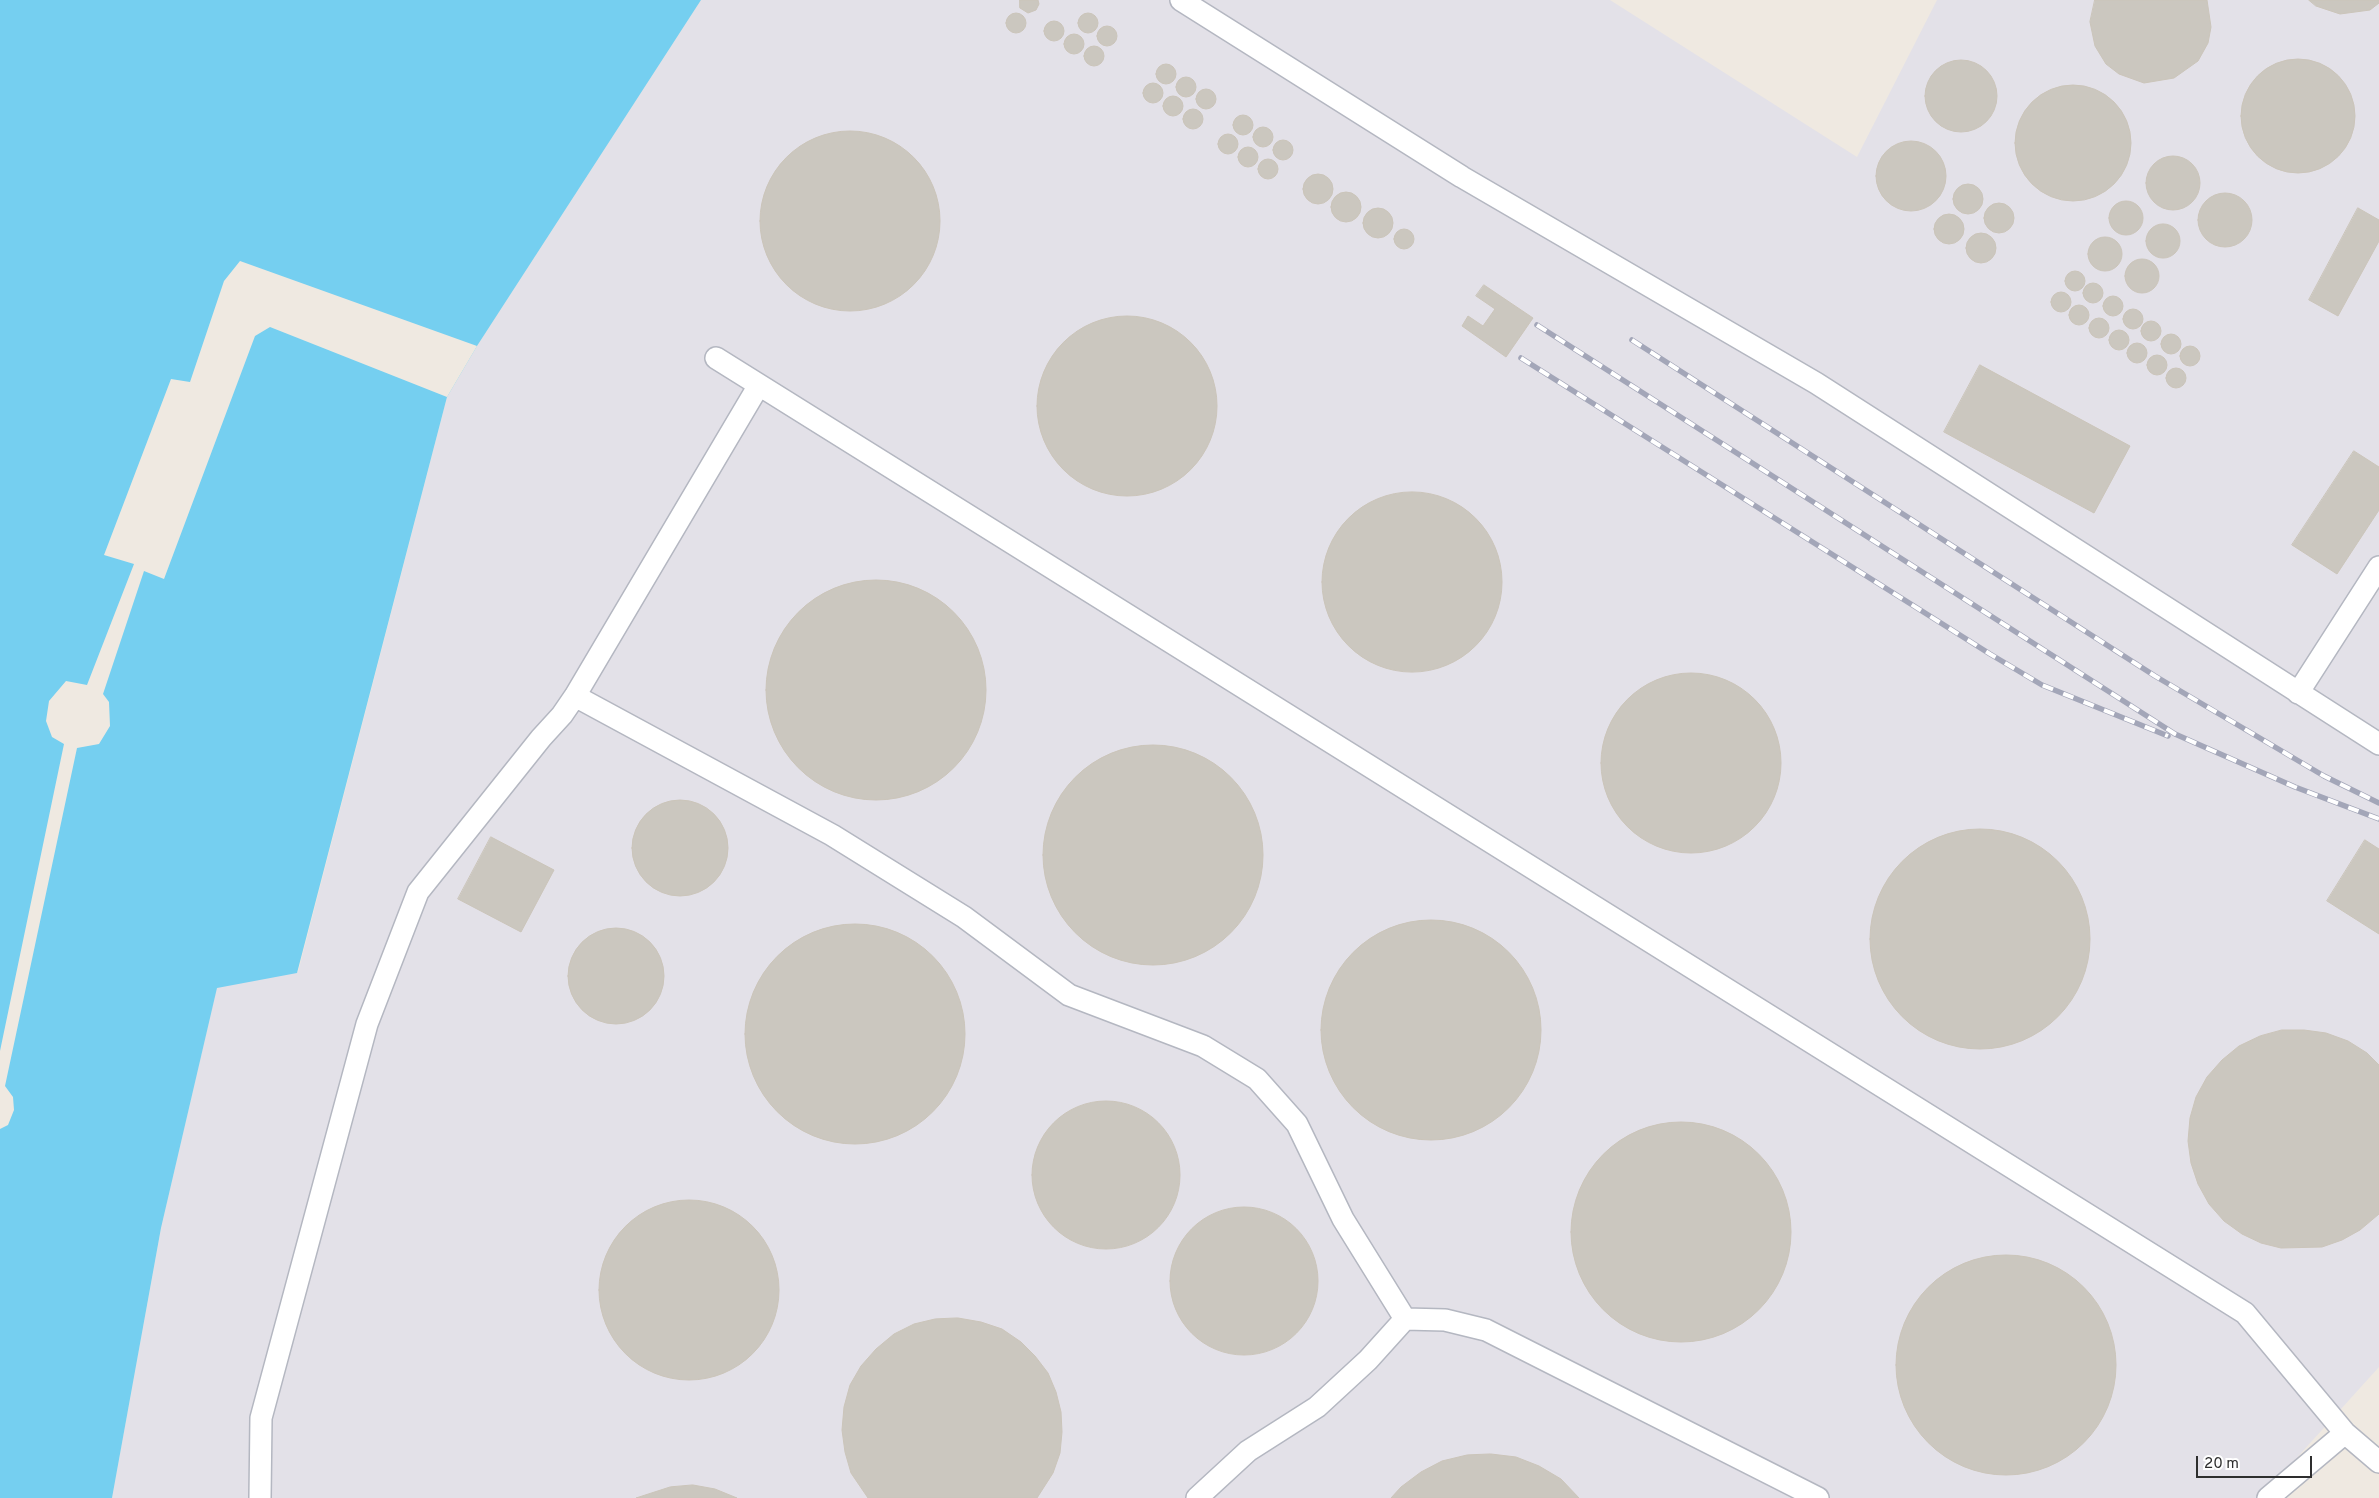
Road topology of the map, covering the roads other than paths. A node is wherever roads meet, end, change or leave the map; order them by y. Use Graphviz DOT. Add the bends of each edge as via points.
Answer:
graph roads {
  1 [pos="1181,0"];
  2 [pos="716,358"];
  3 [pos="759,384"];
  4 [pos="2379,567"];
  5 [pos="2298,693"];
  6 [pos="575,696"];
  7 [pos="2379,744"];
  8 [pos="1405,1319"];
  9 [pos="2345,1433"];
  10 [pos="2379,1462"];
  11 [pos="260,1498"];
  12 [pos="1197,1498"];
  13 [pos="1818,1498"];
  14 [pos="2268,1498"];
  1 -- 5 [label="lane" via="1462,177 1816,383"];
  2 -- 3 [label="lane"];
  3 -- 6 [label="lane"];
  3 -- 9 [label="lane" via="2245,1313"];
  4 -- 5 [label="lane"];
  5 -- 7 [label="lane"];
  6 -- 8 [label="lane" via="832,835 964,917 1069,995 1203,1046 1257,1079 1297,1124 1343,1219"];
  6 -- 11 [label="lane" via="418,892 368,1024 263,1408"];
  8 -- 12 [label="lane" via="1368,1360 1317,1407 1248,1451"];
  8 -- 13 [label="lane" via="1445,1320 1486,1330"];
  9 -- 10 [label="lane"];
  9 -- 14 [label="lane"];
}
